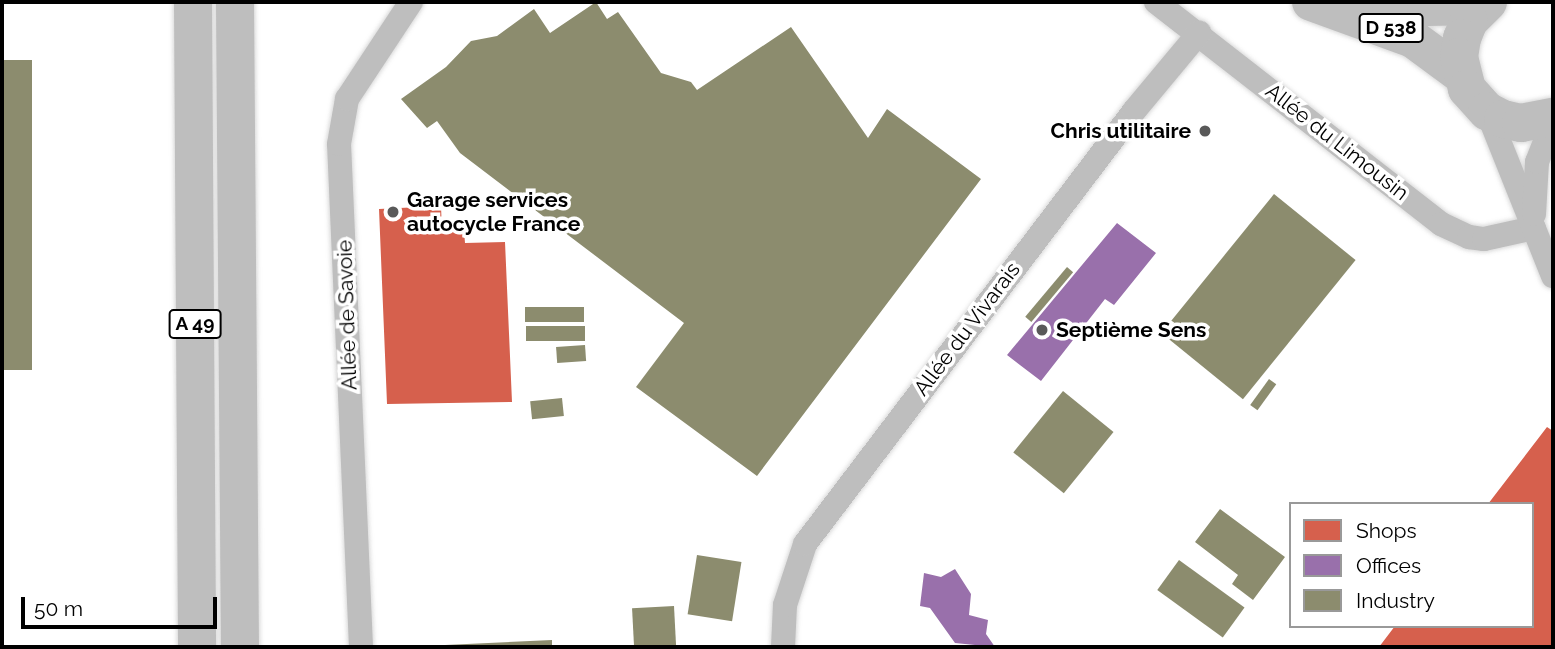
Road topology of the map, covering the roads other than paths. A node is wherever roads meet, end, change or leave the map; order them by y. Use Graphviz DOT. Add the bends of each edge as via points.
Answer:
graph roads {
  1 [pos="193,2"];
  2 [pos="235,2"];
  3 [pos="411,2"];
  4 [pos="1156,2"];
  5 [pos="1311,2"];
  6 [pos="1391,2"];
  7 [pos="1485,4"];
  8 [pos="1199,33"];
  9 [pos="1462,75"];
  10 [pos="1487,111"];
  11 [pos="1553,119"];
  12 [pos="1534,228"];
  13 [pos="1553,276"];
  14 [pos="197,647"];
  15 [pos="240,647"];
  16 [pos="361,647"];
  17 [pos="783,647"];
  1 -- 14 [label="main road, A 49"];
  2 -- 15 [label="main road, A 49"];
  3 -- 16 [label="street, Allée de Savoie" via="347,99 340,144"];
  4 -- 8 [label="street, Allée du Limousin"];
  5 -- 9 [label="main road, D 538" via="1403,34"];
  6 -- 7 [label="main road, D 538" via="1426,7"];
  7 -- 9 [label="main road" via="1462,38"];
  8 -- 12 [label="street, Allée du Limousin" via="1441,224 1484,239"];
  8 -- 17 [label="street, Allée du Vivarais" via="1125,122 805,544 785,605"];
  9 -- 10 [label="main road"];
  10 -- 11 [label="main road" via="1521,123"];
  10 -- 12 [label="street"];
  11 -- 12 [label="street" via="1537,162"];
  12 -- 13 [label="street"];
}
